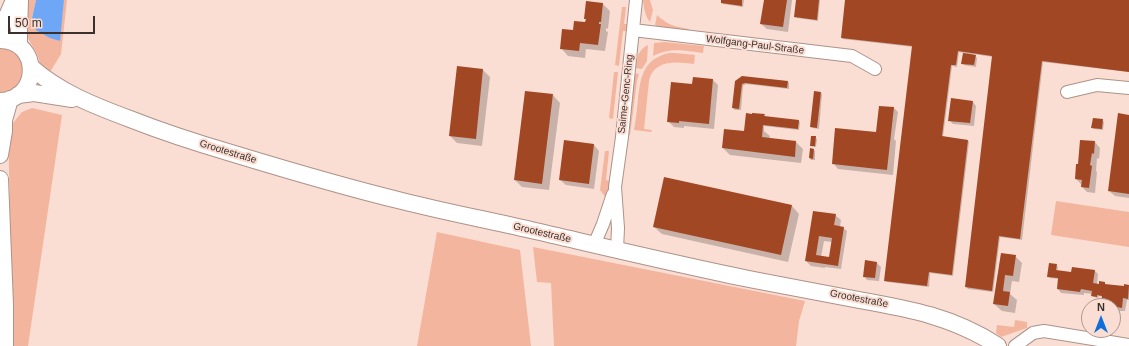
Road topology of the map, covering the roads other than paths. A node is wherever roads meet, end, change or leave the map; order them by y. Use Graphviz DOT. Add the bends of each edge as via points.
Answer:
graph roads {
  1 [pos="14,0"];
  2 [pos="20,0"];
  3 [pos="636,0"];
  4 [pos="633,30"];
  5 [pos="0,32"];
  6 [pos="0,40"];
  7 [pos="19,46"];
  8 [pos="31,67"];
  9 [pos="875,69"];
  10 [pos="1129,88"];
  11 [pos="1067,92"];
  12 [pos="9,98"];
  13 [pos="88,103"];
  14 [pos="0,155"];
  15 [pos="0,179"];
  16 [pos="615,187"];
  17 [pos="594,245"];
  18 [pos="617,250"];
  19 [pos="1129,345"];
  20 [pos="5,346"];
  21 [pos="998,346"];
  22 [pos="1015,346"];
  1 -- 5 [label="main road"];
  2 -- 7 [label="main road"];
  3 -- 4 [label="street, Saime-Genc-Ring"];
  4 -- 9 [label="street, Wolfgang-Paul-Straße" via="852,56"];
  4 -- 16 [label="street, Saime-Genc-Ring"];
  6 -- 7 [label="main road" via="11,41"];
  7 -- 8 [label="main road" via="25,51"];
  8 -- 12 [label="main road" via="26,88"];
  8 -- 13 [label="main road, Grootestraße" via="42,77"];
  10 -- 11 [label="street" via="1097,85"];
  12 -- 13 [label="main road, Grootestraße" via="34,92"];
  12 -- 14 [label="main road"];
  13 -- 17 [label="main road, Grootestraße" via="148,126 297,173 401,201"];
  15 -- 20 [label="main road"];
  16 -- 17 [label="street, Saime-Genc-Ring"];
  16 -- 18 [label="street, Saime-Genc-Ring"];
  17 -- 18 [label="main road, Grootestraße"];
  18 -- 21 [label="main road, Grootestraße" via="926,314 953,322"];
  19 -- 22 [label="street" via="1044,331 1032,333"];
}
